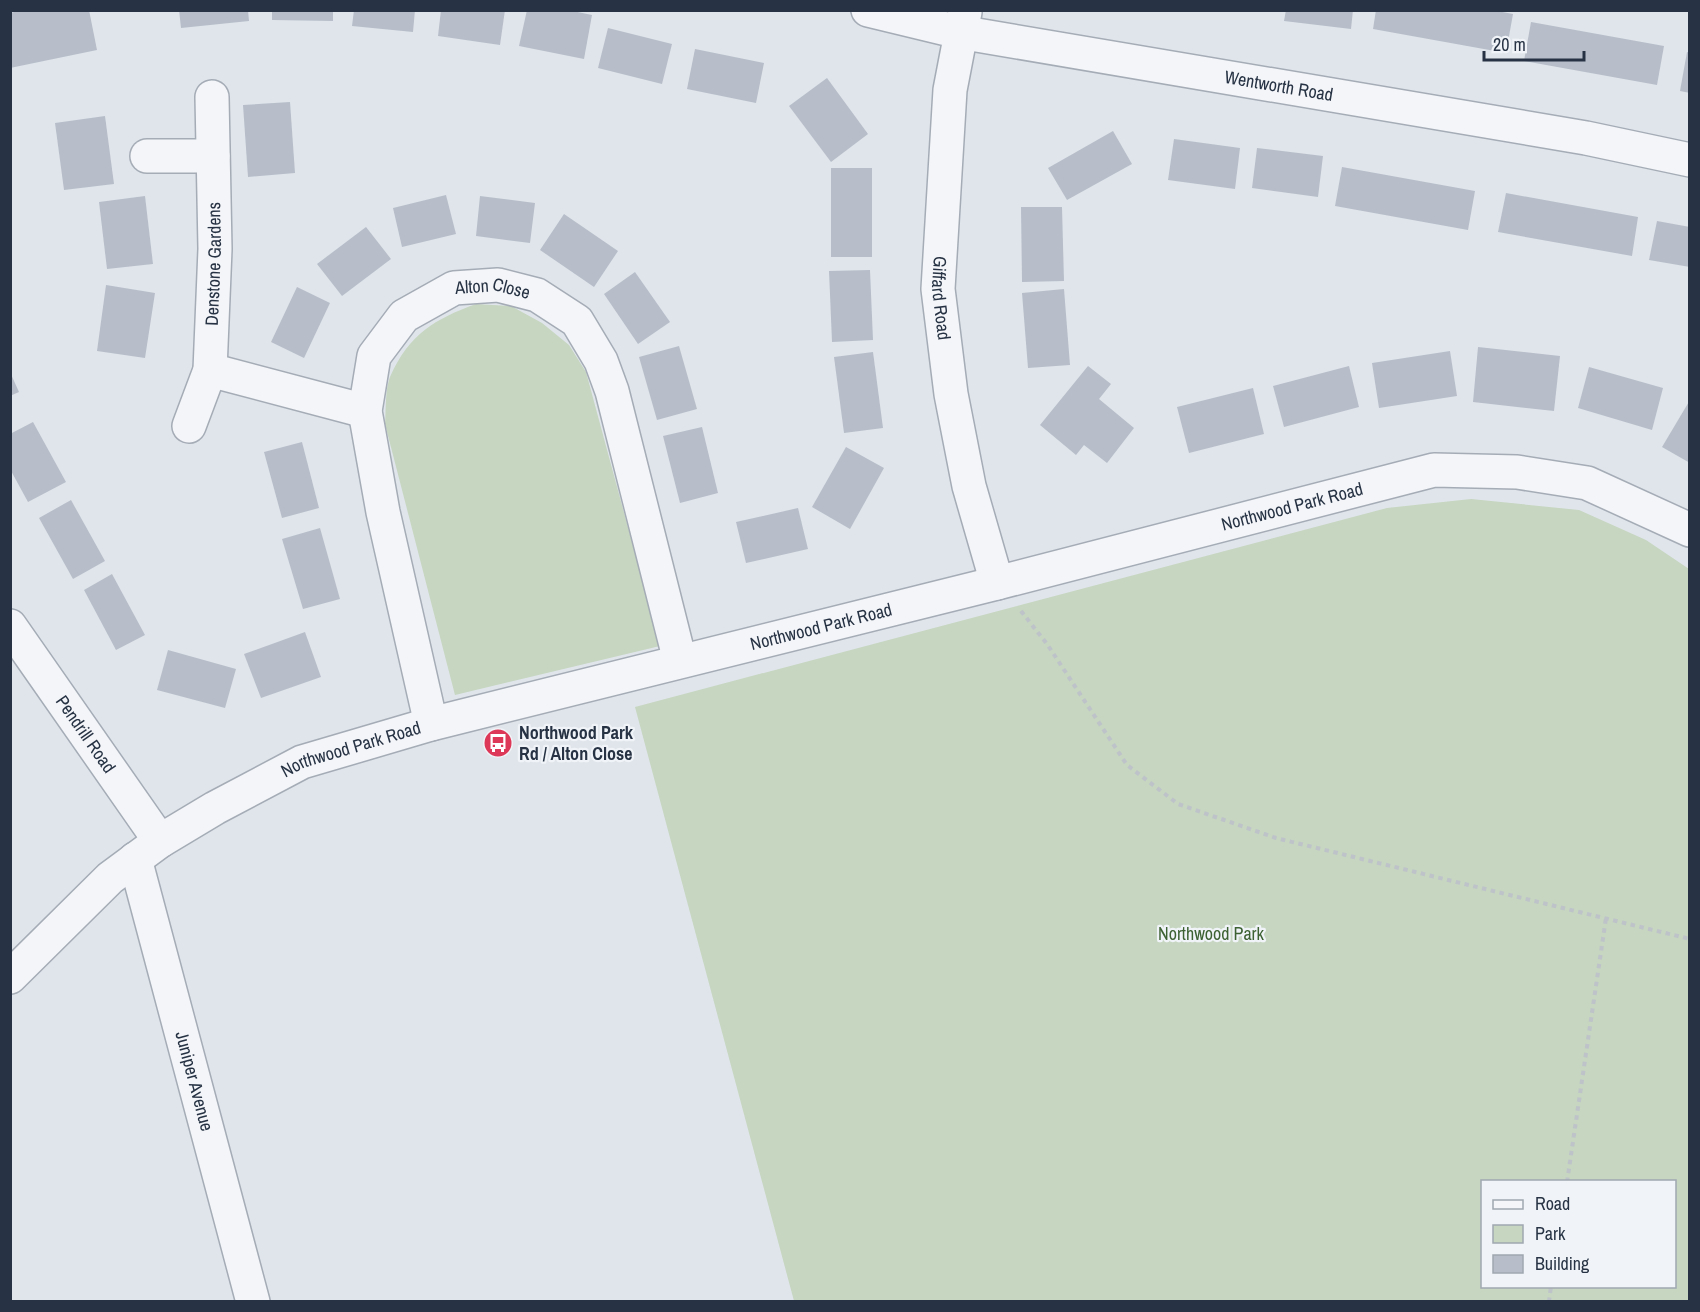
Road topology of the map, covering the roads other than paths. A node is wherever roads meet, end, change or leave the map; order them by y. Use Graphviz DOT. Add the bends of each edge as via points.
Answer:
graph roads {
  1 [pos="868,10"];
  2 [pos="962,21"];
  3 [pos="212,97"];
  4 [pos="147,156"];
  5 [pos="213,156"];
  6 [pos="1689,160"];
  7 [pos="210,370"];
  8 [pos="365,411"];
  9 [pos="189,426"];
  10 [pos="1689,530"];
  11 [pos="997,583"];
  12 [pos="10,626"];
  13 [pos="680,662"];
  14 [pos="431,724"];
  15 [pos="148,850"];
  16 [pos="10,977"];
  17 [pos="253,1302"];
  1 -- 2 [label="street, Wentworth Road"];
  2 -- 6 [label="street, Wentworth Road"];
  2 -- 11 [label="street, Giffard Road" via="944,158 938,289 951,394 969,486"];
  3 -- 5 [label="street, Denstone Gardens"];
  4 -- 5 [label="street"];
  5 -- 7 [label="street, Denstone Gardens" via="215,249"];
  7 -- 8 [label="street"];
  7 -- 9 [label="street, Denstone Gardens"];
  8 -- 13 [label="street, Alton Close" via="374,356 404,316 454,288 498,285 537,295 577,321 601,361 612,391"];
  8 -- 14 [label="street, Alton Close" via="383,512"];
  10 -- 11 [label="street, Northwood Park Road" via="1587,483 1517,472 1434,470"];
  11 -- 13 [label="street, Northwood Park Road"];
  12 -- 15 [label="street, Pendrill Road"];
  13 -- 14 [label="street, Northwood Park Road"];
  14 -- 15 [label="street, Northwood Park Road" via="302,762 256,784"];
  15 -- 16 [label="street, Northwood Park Road" via="110,878"];
  15 -- 17 [label="street, Juniper Avenue"];
}
